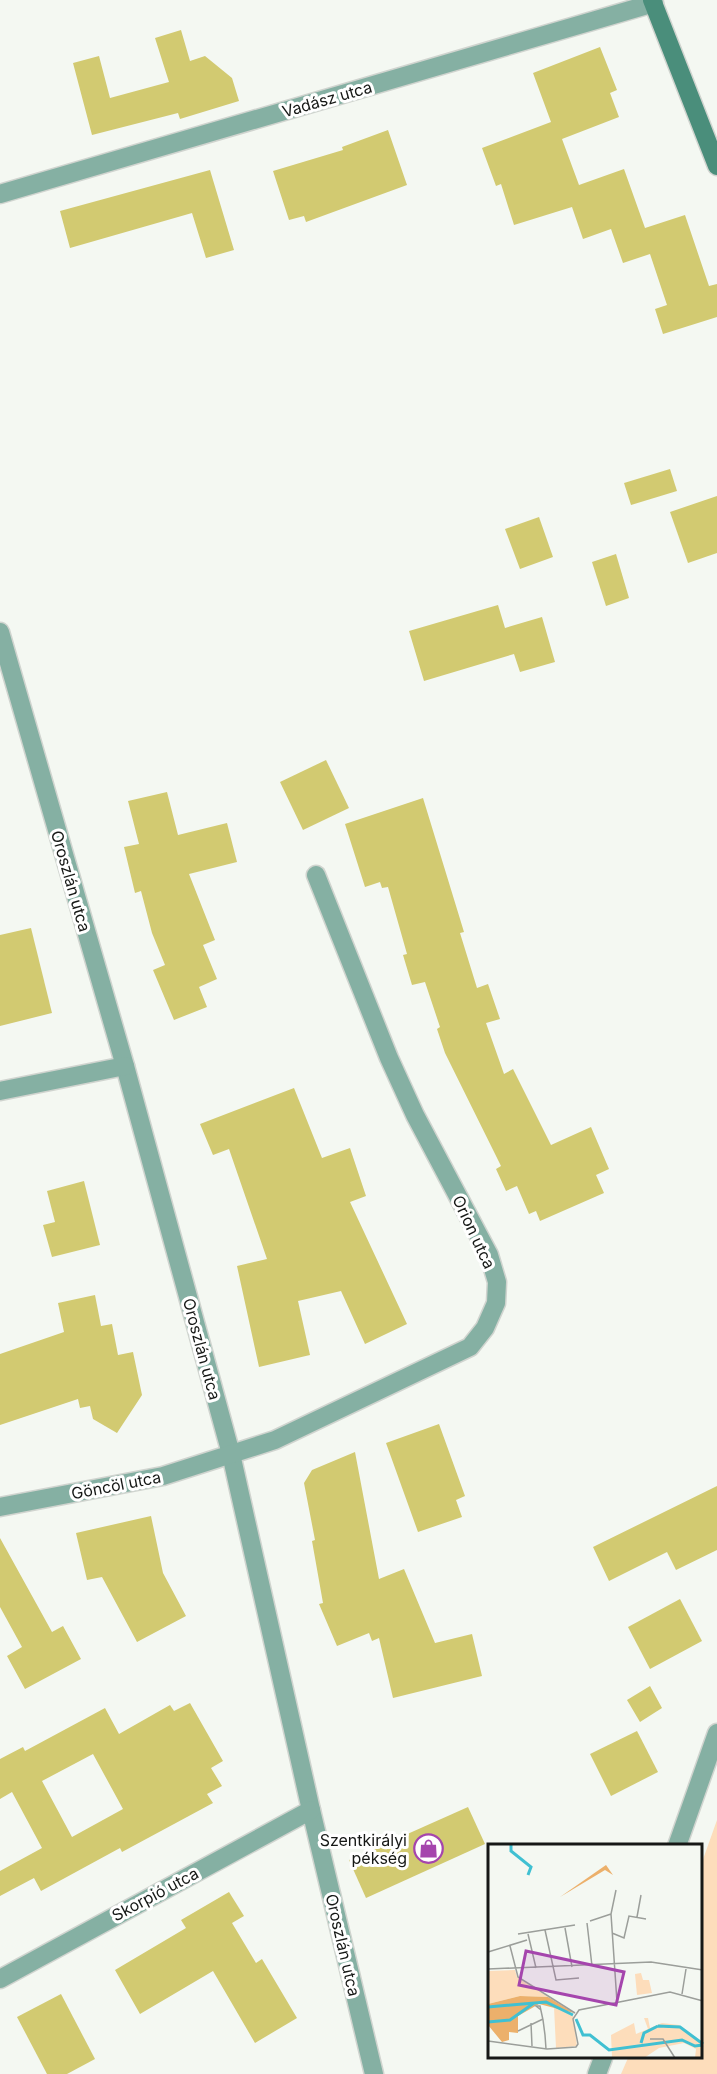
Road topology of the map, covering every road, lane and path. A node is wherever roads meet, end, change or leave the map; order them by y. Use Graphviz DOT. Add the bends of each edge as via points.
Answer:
graph roads {
  1 [pos="653,2"];
  2 [pos="717,166"];
  3 [pos="0,194"];
  4 [pos="0,632"];
  5 [pos="4,665"];
  6 [pos="316,875"];
  7 [pos="125,1066"];
  8 [pos="0,1091"];
  9 [pos="231,1454"];
  10 [pos="0,1507"];
  11 [pos="717,1734"];
  12 [pos="311,1810"];
  13 [pos="678,1844"];
  14 [pos="0,1979"];
  15 [pos="603,2059"];
  16 [pos="374,2074"];
  17 [pos="597,2074"];
  1 -- 2 [label="street"];
  1 -- 3 [label="street, Vadász utca"];
  4 -- 5 [label="street, Oroszlán utca"];
  5 -- 7 [label="street, Oroszlán utca"];
  6 -- 9 [label="street, Orion utca" via="393,1067 489,1255 497,1282 496,1303 485,1329 470,1347 275,1440"];
  7 -- 8 [label="street"];
  7 -- 9 [label="street, Oroszlán utca"];
  9 -- 10 [label="street, Göncöl utca" via="163,1476"];
  9 -- 12 [label="street, Oroszlán utca"];
  11 -- 13 [label="street"];
  12 -- 14 [label="street, Skorpió utca"];
  12 -- 16 [label="street, Oroszlán utca"];
  15 -- 17 [label="street"];
}
